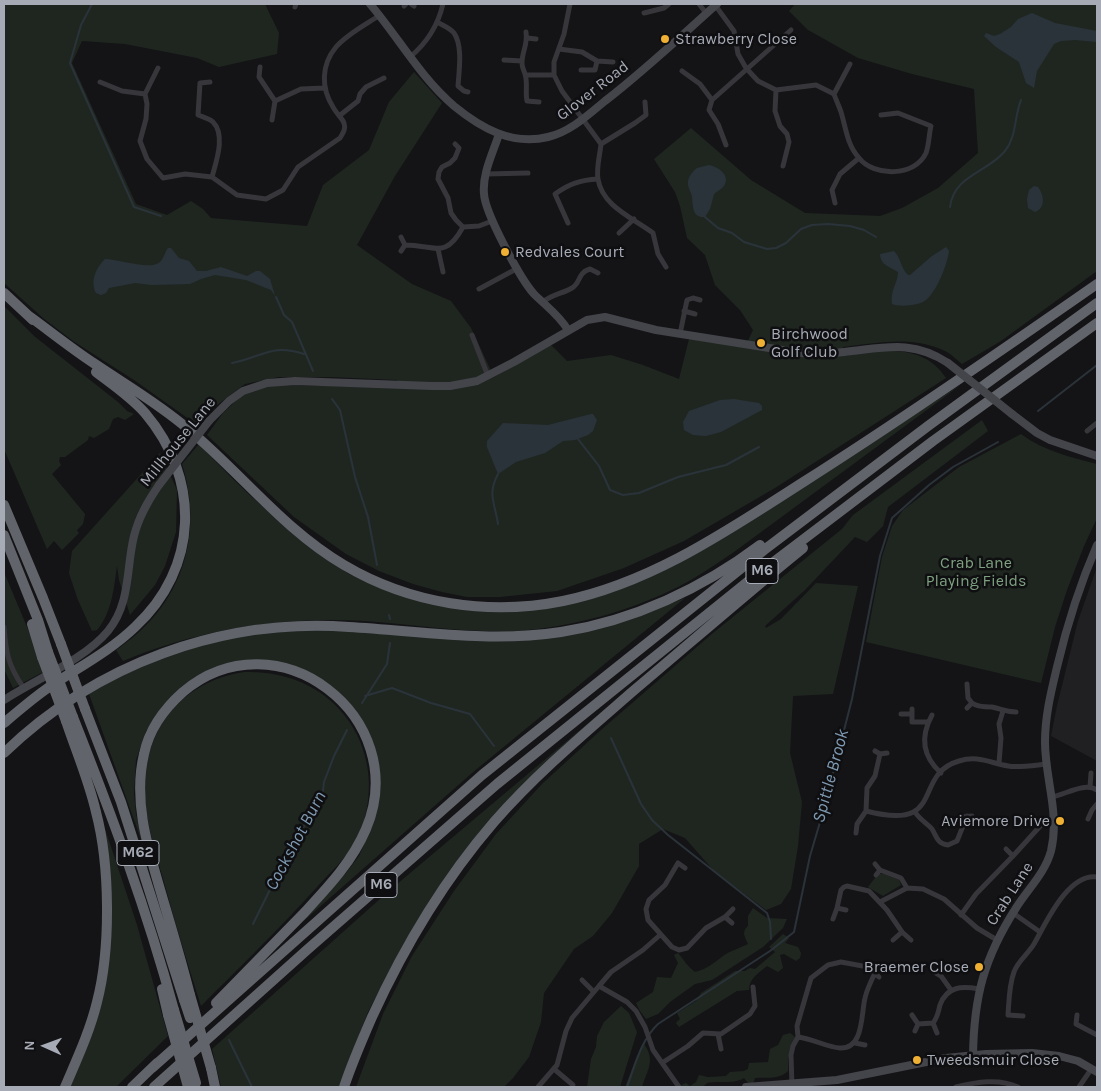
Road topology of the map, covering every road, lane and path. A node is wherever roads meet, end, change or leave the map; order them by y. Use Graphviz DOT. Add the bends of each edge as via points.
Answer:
graph roads {
  1 [pos="370,4"];
  2 [pos="443,4"];
  3 [pos="570,4"];
  4 [pos="669,4"];
  5 [pos="699,4"];
  6 [pos="716,4"];
  7 [pos="706,13"];
  8 [pos="644,14"];
  9 [pos="380,15"];
  10 [pos="437,22"];
  11 [pos="791,30"];
  12 [pos="536,39"];
  13 [pos="559,49"];
  14 [pos="410,57"];
  15 [pos="504,60"];
  16 [pos="522,61"];
  17 [pos="597,61"];
  18 [pos="612,62"];
  19 [pos="850,64"];
  20 [pos="260,67"];
  21 [pos="158,68"];
  22 [pos="746,68"];
  23 [pos="581,70"];
  24 [pos="682,71"];
  25 [pos="526,75"];
  26 [pos="554,75"];
  27 [pos="384,78"];
  28 [pos="100,82"];
  29 [pos="210,82"];
  30 [pos="325,88"];
  31 [pos="776,90"];
  32 [pos="468,92"];
  33 [pos="145,94"];
  34 [pos="834,94"];
  35 [pos="712,100"];
  36 [pos="275,102"];
  37 [pos="539,102"];
  38 [pos="645,102"];
  39 [pos="880,115"];
  40 [pos="340,116"];
  41 [pos="272,120"];
  42 [pos="582,120"];
  43 [pos="499,134"];
  44 [pos="455,144"];
  45 [pos="600,144"];
  46 [pos="726,145"];
  47 [pos="859,158"];
  48 [pos="783,166"];
  49 [pos="528,173"];
  50 [pos="486,174"];
  51 [pos="212,177"];
  52 [pos="598,179"];
  53 [pos="835,203"];
  54 [pos="634,219"];
  55 [pos="492,221"];
  56 [pos="568,223"];
  57 [pos="463,226"];
  58 [pos="620,233"];
  59 [pos="401,237"];
  60 [pos="405,245"];
  61 [pos="438,249"];
  62 [pos="401,251"];
  63 [pos="666,267"];
  64 [pos="518,268"];
  65 [pos="443,272"];
  66 [pos="598,273"];
  67 [pos="1097,284"];
  68 [pos="479,289"];
  69 [pos="4,293"];
  70 [pos="700,300"];
  71 [pos="543,302"];
  72 [pos="1097,303"];
  73 [pos="684,311"];
  74 [pos="695,314"];
  75 [pos="29,316"];
  76 [pos="1097,323"];
  77 [pos="568,330"];
  78 [pos="680,334"];
  79 [pos="472,335"];
  80 [pos="488,376"];
  81 [pos="1097,423"];
  82 [pos="928,426"];
  83 [pos="1087,431"];
  84 [pos="932,441"];
  85 [pos="1097,456"];
  86 [pos="4,505"];
  87 [pos="4,535"];
  88 [pos="1097,545"];
  89 [pos="4,546"];
  90 [pos="4,627"];
  91 [pos="45,654"];
  92 [pos="967,684"];
  93 [pos="23,687"];
  94 [pos="4,700"];
  95 [pos="972,703"];
  96 [pos="967,708"];
  97 [pos="1003,711"];
  98 [pos="1016,712"];
  99 [pos="901,714"];
  100 [pos="932,715"];
  101 [pos="69,719"];
  102 [pos="927,722"];
  103 [pos="4,723"];
  104 [pos="887,752"];
  105 [pos="4,753"];
  106 [pos="999,763"];
  107 [pos="1046,764"];
  108 [pos="941,773"];
  109 [pos="1091,773"];
  110 [pos="1090,787"];
  111 [pos="1097,790"];
  112 [pos="1052,798"];
  113 [pos="1097,804"];
  114 [pos="866,811"];
  115 [pos="915,812"];
  116 [pos="967,816"];
  117 [pos="1055,816"];
  118 [pos="1088,819"];
  119 [pos="856,833"];
  120 [pos="1006,849"];
  121 [pos="1013,856"];
  122 [pos="875,864"];
  123 [pos="685,868"];
  124 [pos="1097,877"];
  125 [pos="658,880"];
  126 [pos="665,885"];
  127 [pos="907,888"];
  128 [pos="880,902"];
  129 [pos="837,908"];
  130 [pos="733,909"];
  131 [pos="846,910"];
  132 [pos="1013,913"];
  133 [pos="961,915"];
  134 [pos="725,917"];
  135 [pos="833,919"];
  136 [pos="732,923"];
  137 [pos="902,932"];
  138 [pos="1040,932"];
  139 [pos="660,935"];
  140 [pos="893,940"];
  141 [pos="911,940"];
  142 [pos="997,940"];
  143 [pos="936,973"];
  144 [pos="582,980"];
  145 [pos="599,986"];
  146 [pos="753,987"];
  147 [pos="979,989"];
  148 [pos="951,990"];
  149 [pos="594,992"];
  150 [pos="187,998"];
  151 [pos="912,1015"];
  152 [pos="1077,1015"];
  153 [pos="1023,1016"];
  154 [pos="933,1023"];
  155 [pos="918,1024"];
  156 [pos="915,1031"];
  157 [pos="937,1033"];
  158 [pos="718,1034"];
  159 [pos="1097,1035"];
  160 [pos="798,1037"];
  161 [pos="854,1043"];
  162 [pos="865,1045"];
  163 [pos="721,1049"];
  164 [pos="973,1055"];
  165 [pos="662,1063"];
  166 [pos="152,1068"];
  167 [pos="554,1069"];
  168 [pos="1095,1070"];
  169 [pos="209,1071"];
  170 [pos="573,1085"];
  171 [pos="194,1086"];
  172 [pos="792,1086"];
  173 [pos="65,1087"];
  174 [pos="132,1087"];
  175 [pos="155,1087"];
  176 [pos="211,1087"];
  177 [pos="215,1087"];
  178 [pos="344,1087"];
  179 [pos="538,1087"];
  180 [pos="679,1087"];
  181 [pos="746,1087"];
  182 [pos="956,1087"];
  183 [pos="1018,1087"];
  184 [pos="1079,1087"];
  1 -- 9 [label="street, Glover Road"];
  2 -- 10 [label="street"];
  3 -- 13 [label="street"];
  4 -- 8 [label="street"];
  5 -- 7 [label="street"];
  6 -- 7 [label="street, Glover Road"];
  6 -- 22 [label="street" via="734,31 738,54"];
  7 -- 42 [label="street, Glover Road"];
  9 -- 14 [label="street, Glover Road"];
  9 -- 30 [label="street" via="345,38 331,53 325,69"];
  10 -- 14 [label="street" via="428,39"];
  10 -- 32 [label="street" via="456,36 459,51 456,87"];
  11 -- 22 [label="street"];
  12 -- 16 [label="street" via="527,35"];
  13 -- 17 [label="street" via="582,52"];
  13 -- 26 [label="street"];
  14 -- 43 [label="street, Glover Road" via="454,106"];
  15 -- 16 [label="street"];
  16 -- 25 [label="street"];
  17 -- 18 [label="street"];
  17 -- 23 [label="street" via="595,70"];
  19 -- 34 [label="street"];
  20 -- 36 [label="street" via="259,77"];
  21 -- 33 [label="street"];
  22 -- 31 [label="street" via="758,81"];
  22 -- 35 [label="street"];
  24 -- 35 [label="street" via="700,84"];
  25 -- 26 [label="street"];
  25 -- 37 [label="street" via="527,101"];
  26 -- 42 [label="street"];
  27 -- 40 [label="street" via="366,87 358,101"];
  28 -- 33 [label="street" via="122,91"];
  29 -- 51 [label="street" via="200,83 198,115 213,122 219,136"];
  30 -- 36 [label="street" via="301,89"];
  30 -- 40 [label="street"];
  31 -- 34 [label="street" via="816,86"];
  31 -- 48 [label="street" via="775,111 789,142"];
  33 -- 51 [label="street" via="146,119 140,141 147,159 163,178 184,174"];
  34 -- 47 [label="street" via="846,136"];
  35 -- 46 [label="street" via="709,110"];
  36 -- 41 [label="street"];
  38 -- 45 [label="street" via="646,115"];
  39 -- 47 [label="street" via="898,113 931,126 926,153 914,166 894,172 872,168"];
  40 -- 51 [label="street" via="344,122 340,138 298,167 283,190 266,199 237,195"];
  42 -- 43 [label="street, Glover Road" via="548,137 522,139"];
  42 -- 45 [label="street"];
  43 -- 50 [label="street"];
  44 -- 57 [label="street" via="459,148 455,158 442,167 438,179 448,198 451,213"];
  45 -- 52 [label="street"];
  47 -- 53 [label="street" via="840,174 832,190"];
  49 -- 50 [label="street"];
  50 -- 55 [label="street" via="484,194"];
  52 -- 54 [label="street" via="613,206"];
  52 -- 56 [label="street" via="570,184 555,194"];
  54 -- 58 [label="street"];
  54 -- 63 [label="street" via="653,233 658,254"];
  55 -- 57 [label="street" via="479,226"];
  55 -- 64 [label="street"];
  57 -- 61 [label="street" via="452,244"];
  59 -- 60 [label="street"];
  60 -- 61 [label="street"];
  60 -- 62 [label="street"];
  61 -- 65 [label="street"];
  64 -- 68 [label="street"];
  64 -- 71 [label="street" via="533,293"];
  66 -- 71 [label="street" via="590,269 585,271 572,288"];
  67 -- 75 [label="highway" via="898,421 676,559 602,591 565,601 510,607 458,605 433,600 378,582 345,566 294,529 184,425"];
  69 -- 75 [label="highway"];
  70 -- 73 [label="street" via="688,300"];
  71 -- 77 [label="street"];
  72 -- 82 [label="highway, M6"];
  73 -- 74 [label="street"];
  73 -- 78 [label="street"];
  75 -- 103 [label="highway" via="126,395 161,434 182,484 186,522 176,572 150,613 119,641 45,690"];
  76 -- 84 [label="highway, M6"];
  77 -- 78 [label="street, Millhouse Lane" via="587,320 605,317"];
  77 -- 80 [label="street, Millhouse Lane"];
  78 -- 85 [label="street, Millhouse Lane, bridge" via="801,353 822,354 888,346 930,352 1037,434"];
  79 -- 80 [label="street"];
  80 -- 93 [label="street, Millhouse Lane, bridge" via="450,386 295,381 267,383 243,391 209,421 141,514 133,538 123,604 114,623 88,650"];
  81 -- 83 [label="street"];
  82 -- 105 [label="highway" via="721,572 672,598 645,608 584,627 524,636 481,638 323,625 263,629 208,639 161,653 87,688"];
  82 -- 166 [label="highway, M6" via="740,568 482,775"];
  84 -- 175 [label="highway, M6" via="750,580 497,784"];
  84 -- 178 [label="highway" via="596,723 494,822 419,925 388,981"];
  86 -- 150 [label="highway, M62, bridge" via="121,802"];
  87 -- 91 [label="highway" via="38,620"];
  88 -- 107 [label="street, Crab Lane" via="1066,628 1051,693"];
  89 -- 91 [label="highway"];
  90 -- 93 [label="street" via="12,671"];
  91 -- 101 [label="highway, bridge"];
  92 -- 95 [label="street" via="968,698"];
  93 -- 94 [label="street, Millhouse Lane"];
  95 -- 96 [label="street"];
  95 -- 97 [label="street"];
  97 -- 98 [label="street"];
  97 -- 106 [label="street"];
  99 -- 102 [label="street" via="912,712 912,722"];
  100 -- 102 [label="street"];
  101 -- 171 [label="highway, M62, bridge" via="106,802 149,930"];
  101 -- 173 [label="highway" via="102,836 106,940 100,987 85,1041"];
  102 -- 108 [label="street" via="926,754"];
  104 -- 114 [label="street" via="878,752 875,776 867,788"];
  106 -- 107 [label="street" via="1011,767"];
  106 -- 108 [label="street" via="961,760"];
  107 -- 112 [label="street, Crab Lane"];
  108 -- 115 [label="street"];
  109 -- 110 [label="street"];
  110 -- 111 [label="street"];
  110 -- 112 [label="street"];
  112 -- 117 [label="street, Crab Lane"];
  113 -- 118 [label="street"];
  114 -- 115 [label="street" via="891,816"];
  114 -- 119 [label="street"];
  115 -- 116 [label="street" via="945,845 957,841"];
  117 -- 121 [label="street" via="1043,822"];
  117 -- 132 [label="street, Crab Lane" via="1051,852 1045,867"];
  120 -- 121 [label="street"];
  121 -- 133 [label="street" via="976,894"];
  122 -- 127 [label="street" via="878,873 901,878"];
  123 -- 126 [label="street" via="678,864"];
  124 -- 138 [label="street" via="1084,879 1065,894"];
  125 -- 126 [label="street"];
  126 -- 139 [label="street" via="649,900 646,909 648,920"];
  127 -- 128 [label="street"];
  127 -- 133 [label="street" via="918,887 937,895"];
  128 -- 129 [label="street" via="869,891 845,886"];
  128 -- 137 [label="street"];
  129 -- 131 [label="street"];
  129 -- 135 [label="street"];
  130 -- 134 [label="street"];
  132 -- 138 [label="street"];
  132 -- 142 [label="street, Crab Lane"];
  133 -- 142 [label="street"];
  134 -- 136 [label="street"];
  134 -- 139 [label="street" via="684,950 674,948"];
  137 -- 140 [label="street"];
  137 -- 141 [label="street"];
  138 -- 153 [label="street" via="1013,976 1008,1015"];
  139 -- 145 [label="street" via="611,972"];
  142 -- 147 [label="street, Crab Lane"];
  143 -- 148 [label="street"];
  144 -- 149 [label="street"];
  145 -- 149 [label="street"];
  145 -- 165 [label="street" via="632,1007 640,1016"];
  146 -- 158 [label="street" via="755,1006 752,1012"];
  147 -- 148 [label="street" via="966,986"];
  147 -- 164 [label="street, Crab Lane" via="974,1015"];
  148 -- 154 [label="street" via="944,997"];
  149 -- 167 [label="street" via="569,1022 560,1059"];
  150 -- 166 [label="highway" via="142,820 140,797 144,752 159,718 174,700 205,678 249,665 294,671 333,692 360,726 374,768 371,815 356,848 334,880"];
  150 -- 169 [label="highway, M62, bridge"];
  151 -- 155 [label="street"];
  152 -- 159 [label="street" via="1076,1024"];
  154 -- 155 [label="street"];
  154 -- 157 [label="street"];
  155 -- 156 [label="street"];
  158 -- 163 [label="street"];
  158 -- 165 [label="street" via="703,1033"];
  160 -- 161 [label="street" via="838,1048"];
  160 -- 161 [label="street" via="797,1026 811,978 833,963 846,962 868,967 877,975 866,993"];
  160 -- 172 [label="street" via="791,1055"];
  161 -- 162 [label="street"];
  164 -- 168 [label="street" via="1044,1054 1071,1059"];
  164 -- 172 [label="street"];
  165 -- 180 [label="street"];
  166 -- 174 [label="highway, M6"];
  167 -- 170 [label="street"];
  167 -- 179 [label="street"];
  168 -- 184 [label="street"];
  169 -- 176 [label="highway, M62"];
  169 -- 177 [label="highway"];
  172 -- 181 [label="street"];
  182 -- 183 [label="street" via="990,1082"];
}
